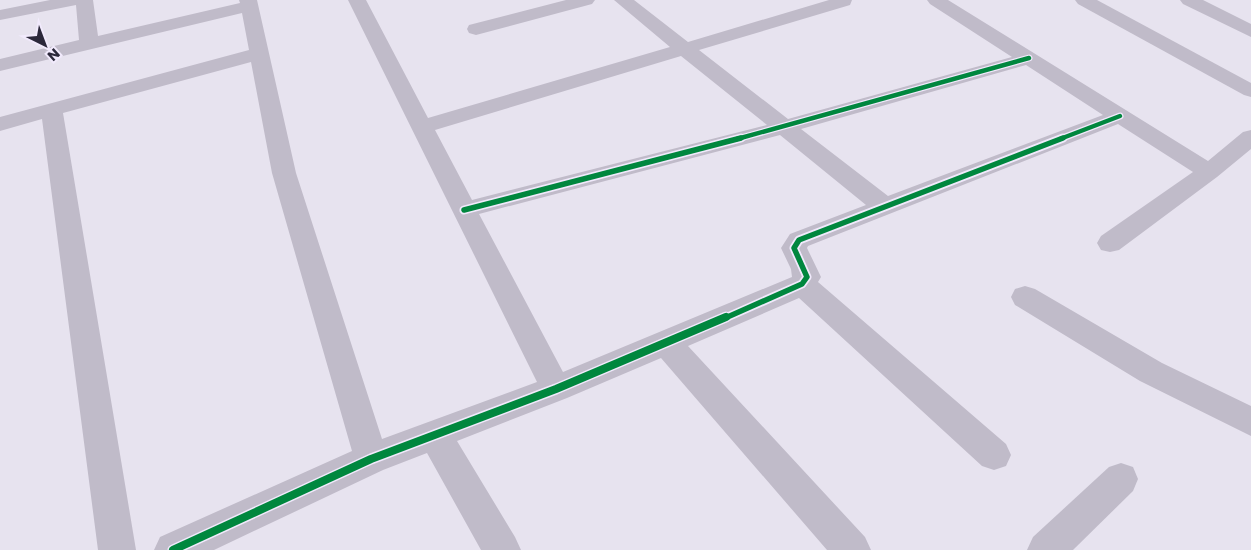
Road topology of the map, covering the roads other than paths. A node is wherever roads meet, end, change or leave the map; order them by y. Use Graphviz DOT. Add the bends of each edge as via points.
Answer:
graph roads {
  1 [pos="77,0"];
  2 [pos="84,0"];
  3 [pos="357,0"];
  4 [pos="586,0"];
  5 [pos="623,0"];
  6 [pos="936,0"];
  7 [pos="1084,0"];
  8 [pos="1188,0"];
  9 [pos="844,1"];
  10 [pos="249,3"];
  11 [pos="0,15"];
  12 [pos="476,29"];
  13 [pos="1251,31"];
  14 [pos="89,43"];
  15 [pos="684,50"];
  16 [pos="258,54"];
  17 [pos="1029,58"];
  18 [pos="0,65"];
  19 [pos="1251,91"];
  20 [pos="52,110"];
  21 [pos="1120,116"];
  22 [pos="0,124"];
  23 [pos="422,127"];
  24 [pos="784,127"];
  25 [pos="1251,137"];
  26 [pos="1209,172"];
  27 [pos="885,208"];
  28 [pos="464,210"];
  29 [pos="1110,243"];
  30 [pos="802,284"];
  31 [pos="1025,297"];
  32 [pos="665,342"];
  33 [pos="556,389"];
  34 [pos="1251,422"];
  35 [pos="435,435"];
  36 [pos="994,455"];
  37 [pos="371,460"];
  38 [pos="1121,479"];
  39 [pos="191,546"];
  40 [pos="116,550"];
  41 [pos="502,550"];
  42 [pos="852,550"];
  43 [pos="1046,550"];
  1 -- 11 [label="street"];
  2 -- 14 [label="street"];
  3 -- 23 [label="street"];
  4 -- 12 [label="street"];
  5 -- 15 [label="street"];
  6 -- 17 [label="street"];
  7 -- 19 [label="street"];
  8 -- 13 [label="street"];
  9 -- 15 [label="street"];
  10 -- 14 [label="street"];
  10 -- 16 [label="street"];
  14 -- 18 [label="street"];
  15 -- 23 [label="street"];
  15 -- 24 [label="street"];
  16 -- 20 [label="street"];
  16 -- 37 [label="street" via="284,173"];
  17 -- 21 [label="street"];
  17 -- 24 [label="street"];
  20 -- 22 [label="street"];
  20 -- 40 [label="street"];
  21 -- 26 [label="street"];
  21 -- 27 [label="street"];
  23 -- 28 [label="street"];
  24 -- 27 [label="street"];
  24 -- 28 [label="street"];
  25 -- 26 [label="street"];
  26 -- 29 [label="street"];
  27 -- 30 [label="street" via="799,240 794,248 807,277"];
  28 -- 33 [label="street"];
  30 -- 32 [label="street"];
  30 -- 36 [label="street"];
  31 -- 34 [label="street" via="1151,372"];
  32 -- 33 [label="street"];
  32 -- 42 [label="street"];
  33 -- 35 [label="street"];
  35 -- 37 [label="street"];
  35 -- 41 [label="street"];
  37 -- 39 [label="street"];
  38 -- 43 [label="street"];
}
